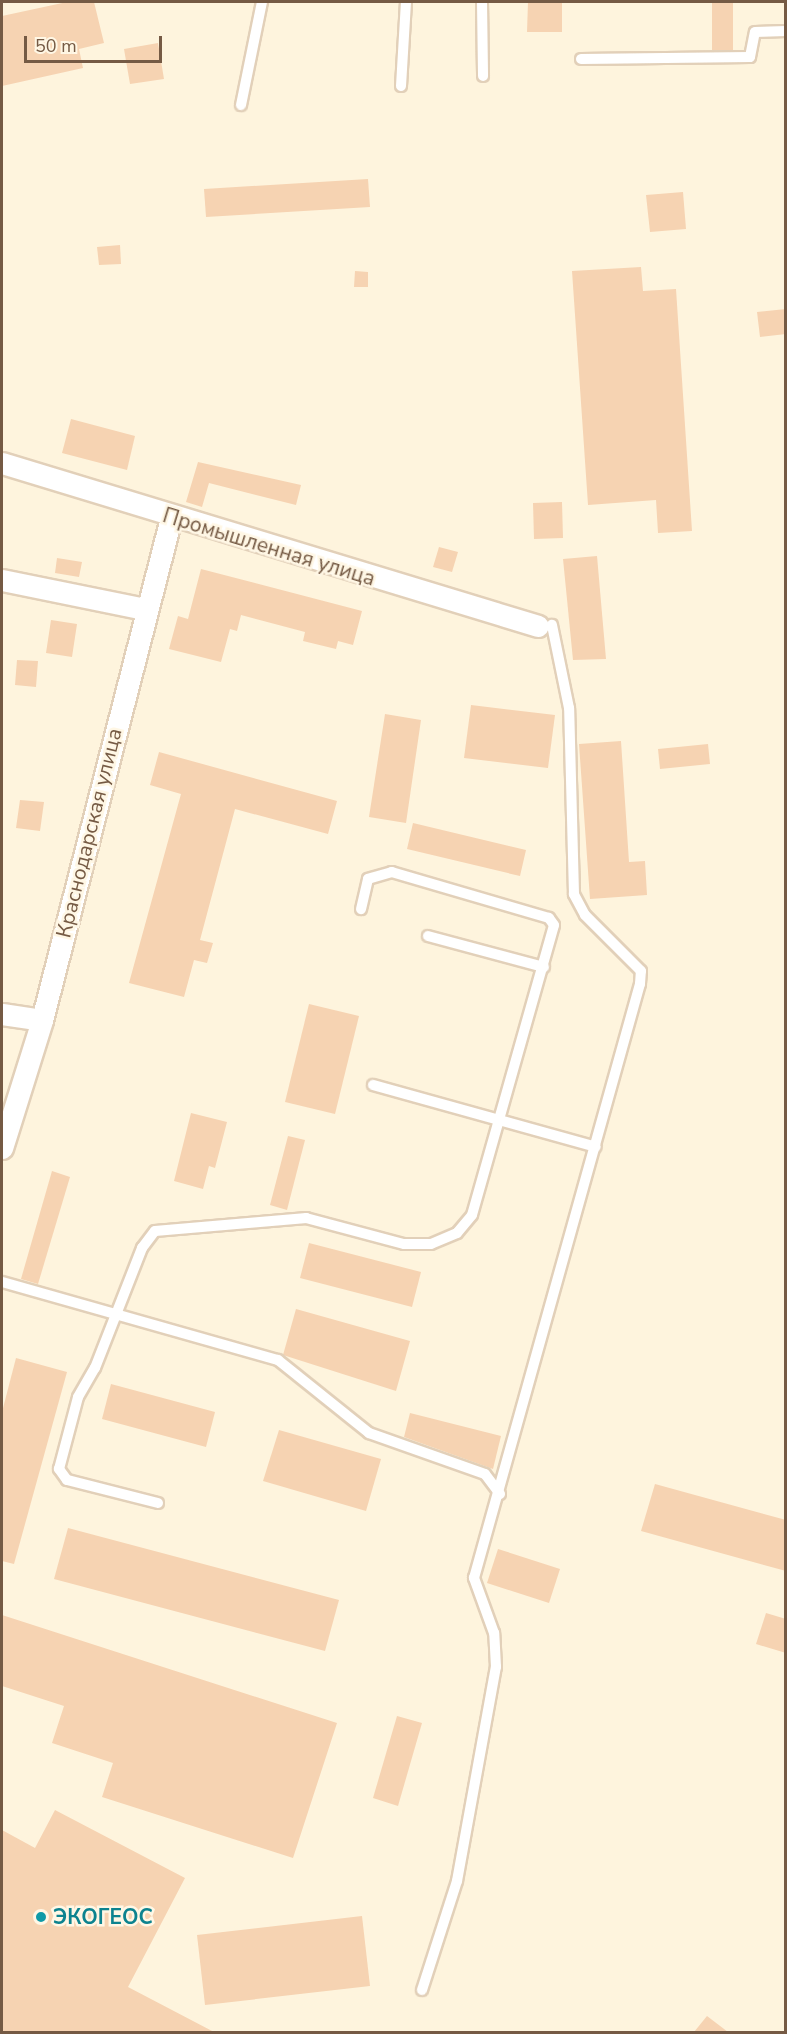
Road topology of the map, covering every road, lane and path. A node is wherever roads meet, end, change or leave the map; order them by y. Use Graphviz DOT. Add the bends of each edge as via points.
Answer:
graph roads {
  1 [pos="262,2"];
  2 [pos="406,2"];
  3 [pos="482,2"];
  4 [pos="786,31"];
  5 [pos="581,59"];
  6 [pos="483,76"];
  7 [pos="401,86"];
  8 [pos="241,105"];
  9 [pos="2,463"];
  10 [pos="171,518"];
  11 [pos="2,580"];
  12 [pos="144,609"];
  13 [pos="545,626"];
  14 [pos="361,909"];
  15 [pos="428,936"];
  16 [pos="544,967"];
  17 [pos="2,1014"];
  18 [pos="42,1020"];
  19 [pos="373,1085"];
  20 [pos="499,1120"];
  21 [pos="596,1146"];
  22 [pos="2,1148"];
  23 [pos="2,1282"];
  24 [pos="116,1314"];
  25 [pos="500,1494"];
  26 [pos="158,1503"];
  27 [pos="422,1990"];
  1 -- 8 [label="lane"];
  2 -- 7 [label="lane"];
  3 -- 6 [label="lane"];
  4 -- 5 [label="lane" via="755,32 750,57"];
  9 -- 10 [label="street, Промышленная улица"];
  10 -- 12 [label="street, Краснодарская улица"];
  10 -- 13 [label="street, Промышленная улица"];
  11 -- 12 [label="street"];
  12 -- 18 [label="street, Краснодарская улица"];
  13 -- 21 [label="lane" via="569,708 574,894 585,915 640,971"];
  14 -- 16 [label="lane" via="368,879 392,872 549,918 554,925"];
  15 -- 16 [label="lane"];
  16 -- 20 [label="lane"];
  17 -- 18 [label="street"];
  18 -- 22 [label="street, Краснодарская улица"];
  19 -- 20 [label="lane"];
  20 -- 21 [label="lane"];
  20 -- 24 [label="lane" via="472,1215 457,1233 431,1244 404,1244 306,1218 155,1231 142,1248"];
  21 -- 25 [label="lane"];
  23 -- 24 [label="lane"];
  24 -- 25 [label="lane" via="278,1360 369,1433 486,1474"];
  24 -- 26 [label="lane" via="78,1397 59,1469 67,1480"];
  25 -- 27 [label="lane" via="474,1578 494,1633 496,1667 457,1881"];
}
